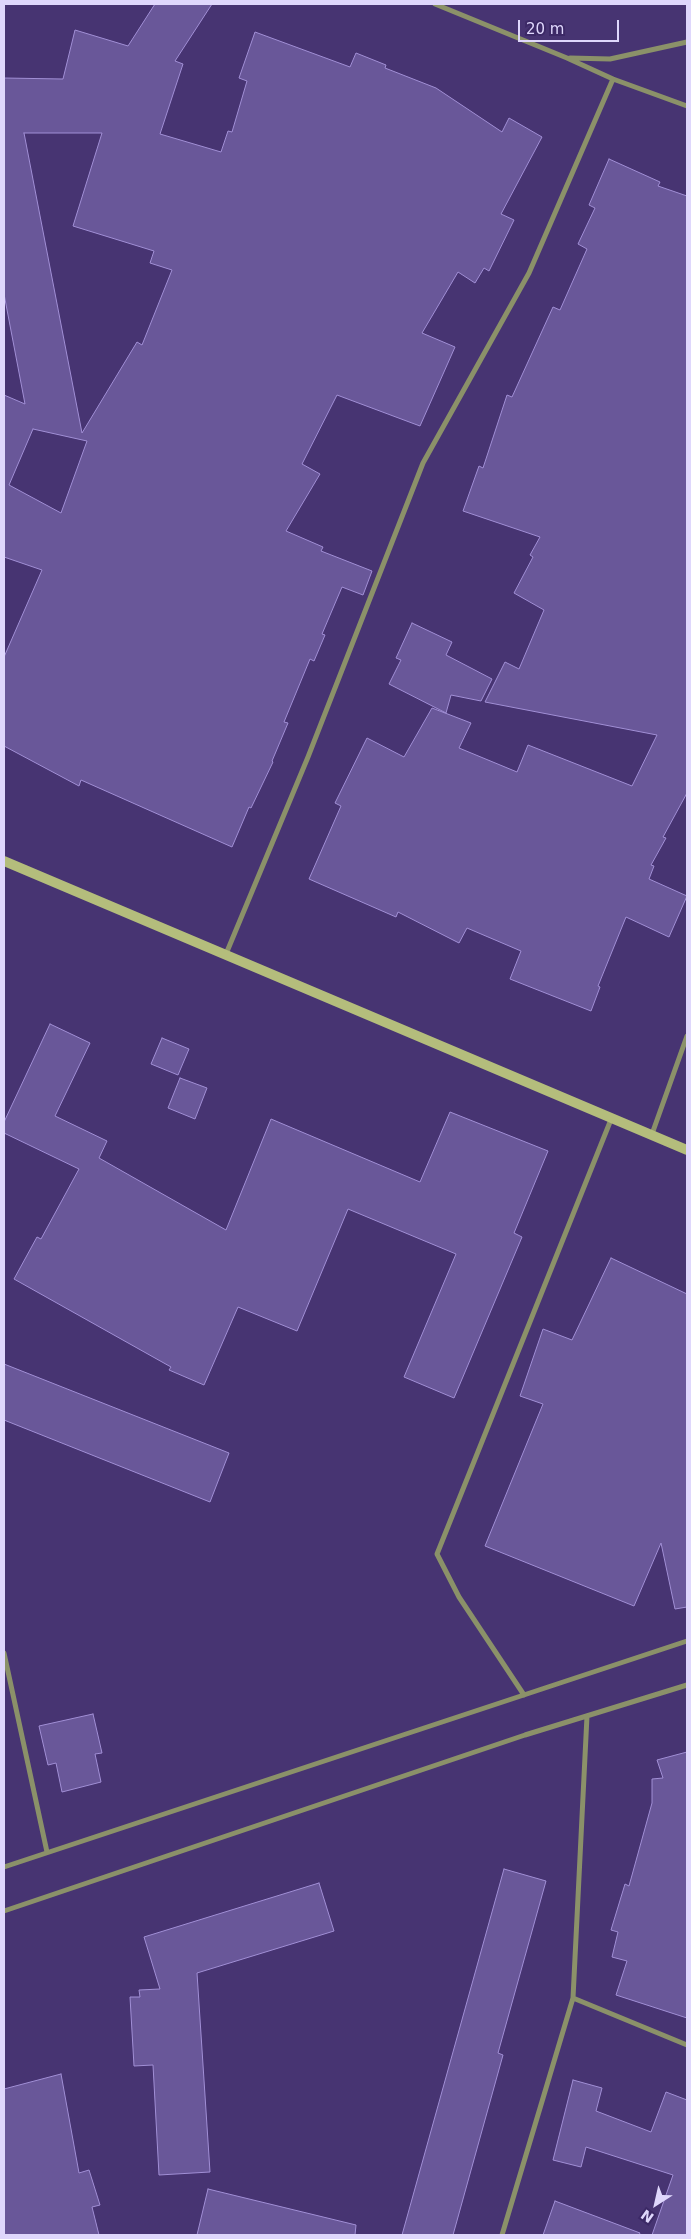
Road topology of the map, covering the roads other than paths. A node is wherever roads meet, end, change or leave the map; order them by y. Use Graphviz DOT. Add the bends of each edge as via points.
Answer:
graph roads {
  1 [pos="435,4"];
  2 [pos="687,42"];
  3 [pos="567,58"];
  4 [pos="613,79"];
  5 [pos="687,106"];
  6 [pos="4,861"];
  7 [pos="226,954"];
  8 [pos="687,1036"];
  9 [pos="612,1117"];
  10 [pos="652,1134"];
  11 [pos="687,1150"];
  12 [pos="687,1641"];
  13 [pos="4,1653"];
  14 [pos="687,1684"];
  15 [pos="524,1695"];
  16 [pos="587,1716"];
  17 [pos="47,1852"];
  18 [pos="4,1867"];
  19 [pos="4,1911"];
  20 [pos="573,1998"];
  21 [pos="687,2045"];
  22 [pos="502,2235"];
  1 -- 3 [label="street"];
  2 -- 3 [label="street" via="610,59"];
  3 -- 4 [label="street"];
  4 -- 5 [label="street"];
  4 -- 7 [label="street" via="529,273 423,464 308,757"];
  6 -- 7 [label="main road"];
  7 -- 9 [label="main road"];
  8 -- 10 [label="street"];
  9 -- 10 [label="main road"];
  9 -- 15 [label="street" via="437,1554 459,1597"];
  10 -- 11 [label="main road"];
  12 -- 15 [label="street"];
  13 -- 17 [label="street"];
  14 -- 16 [label="street"];
  15 -- 17 [label="street"];
  16 -- 19 [label="street"];
  16 -- 20 [label="street"];
  17 -- 18 [label="street"];
  20 -- 21 [label="street"];
  20 -- 22 [label="street"];
}
